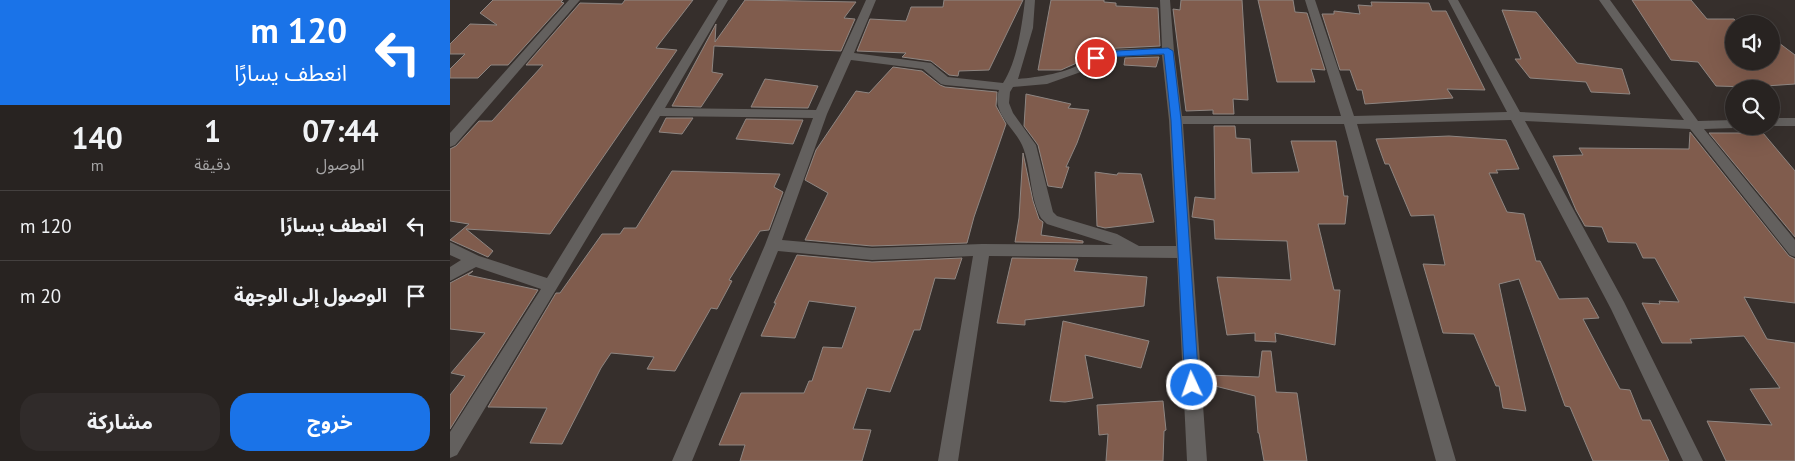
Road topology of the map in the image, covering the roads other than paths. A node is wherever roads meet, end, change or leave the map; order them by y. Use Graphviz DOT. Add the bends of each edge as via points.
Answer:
graph roads {
  1 [pos="575,0"];
  2 [pos="723,0"];
  3 [pos="871,0"];
  4 [pos="1030,0"];
  5 [pos="1165,0"];
  6 [pos="1310,0"];
  7 [pos="1453,0"];
  8 [pos="1604,0"];
  9 [pos="1168,51"];
  10 [pos="847,56"];
  11 [pos="1008,85"];
  12 [pos="655,112"];
  13 [pos="821,114"];
  14 [pos="1515,116"];
  15 [pos="1176,120"];
  16 [pos="1349,120"];
  17 [pos="1780,122"];
  18 [pos="1795,122"];
  19 [pos="1725,124"];
  20 [pos="1694,125"];
  21 [pos="450,142"];
  22 [pos="772,245"];
  23 [pos="450,248"];
  24 [pos="982,250"];
  25 [pos="1136,250"];
  26 [pos="1795,250"];
  27 [pos="1184,252"];
  28 [pos="474,260"];
  29 [pos="450,275"];
  30 [pos="551,286"];
  31 [pos="450,449"];
  32 [pos="682,461"];
  33 [pos="948,461"];
  34 [pos="1197,461"];
  35 [pos="1446,461"];
  36 [pos="1692,461"];
  1 -- 21 [label="street"];
  2 -- 12 [label="street"];
  3 -- 10 [label="street"];
  4 -- 11 [label="street" via="1027,28 1014,75"];
  5 -- 9 [label="street"];
  6 -- 16 [label="street"];
  7 -- 14 [label="street"];
  8 -- 20 [label="street"];
  9 -- 11 [label="street" via="1100,54 1088,65 1043,81"];
  9 -- 15 [label="street"];
  10 -- 11 [label="street" via="927,66 945,81"];
  10 -- 13 [label="street"];
  11 -- 25 [label="street" via="1003,103 1029,145 1046,214 1052,220 1112,238"];
  12 -- 13 [label="street"];
  12 -- 30 [label="street"];
  13 -- 22 [label="street"];
  14 -- 16 [label="street"];
  14 -- 20 [label="street"];
  14 -- 36 [label="street" via="1618,308"];
  15 -- 16 [label="street"];
  15 -- 27 [label="street"];
  16 -- 35 [label="street"];
  17 -- 18 [label="street"];
  19 -- 20 [label="street"];
  20 -- 26 [label="street"];
  22 -- 24 [label="street" via="872,254"];
  22 -- 32 [label="street"];
  23 -- 28 [label="street"];
  24 -- 25 [label="street"];
  24 -- 33 [label="street"];
  25 -- 27 [label="street"];
  27 -- 34 [label="street"];
  28 -- 29 [label="street"];
  28 -- 30 [label="street"];
  30 -- 31 [label="street"];
}
